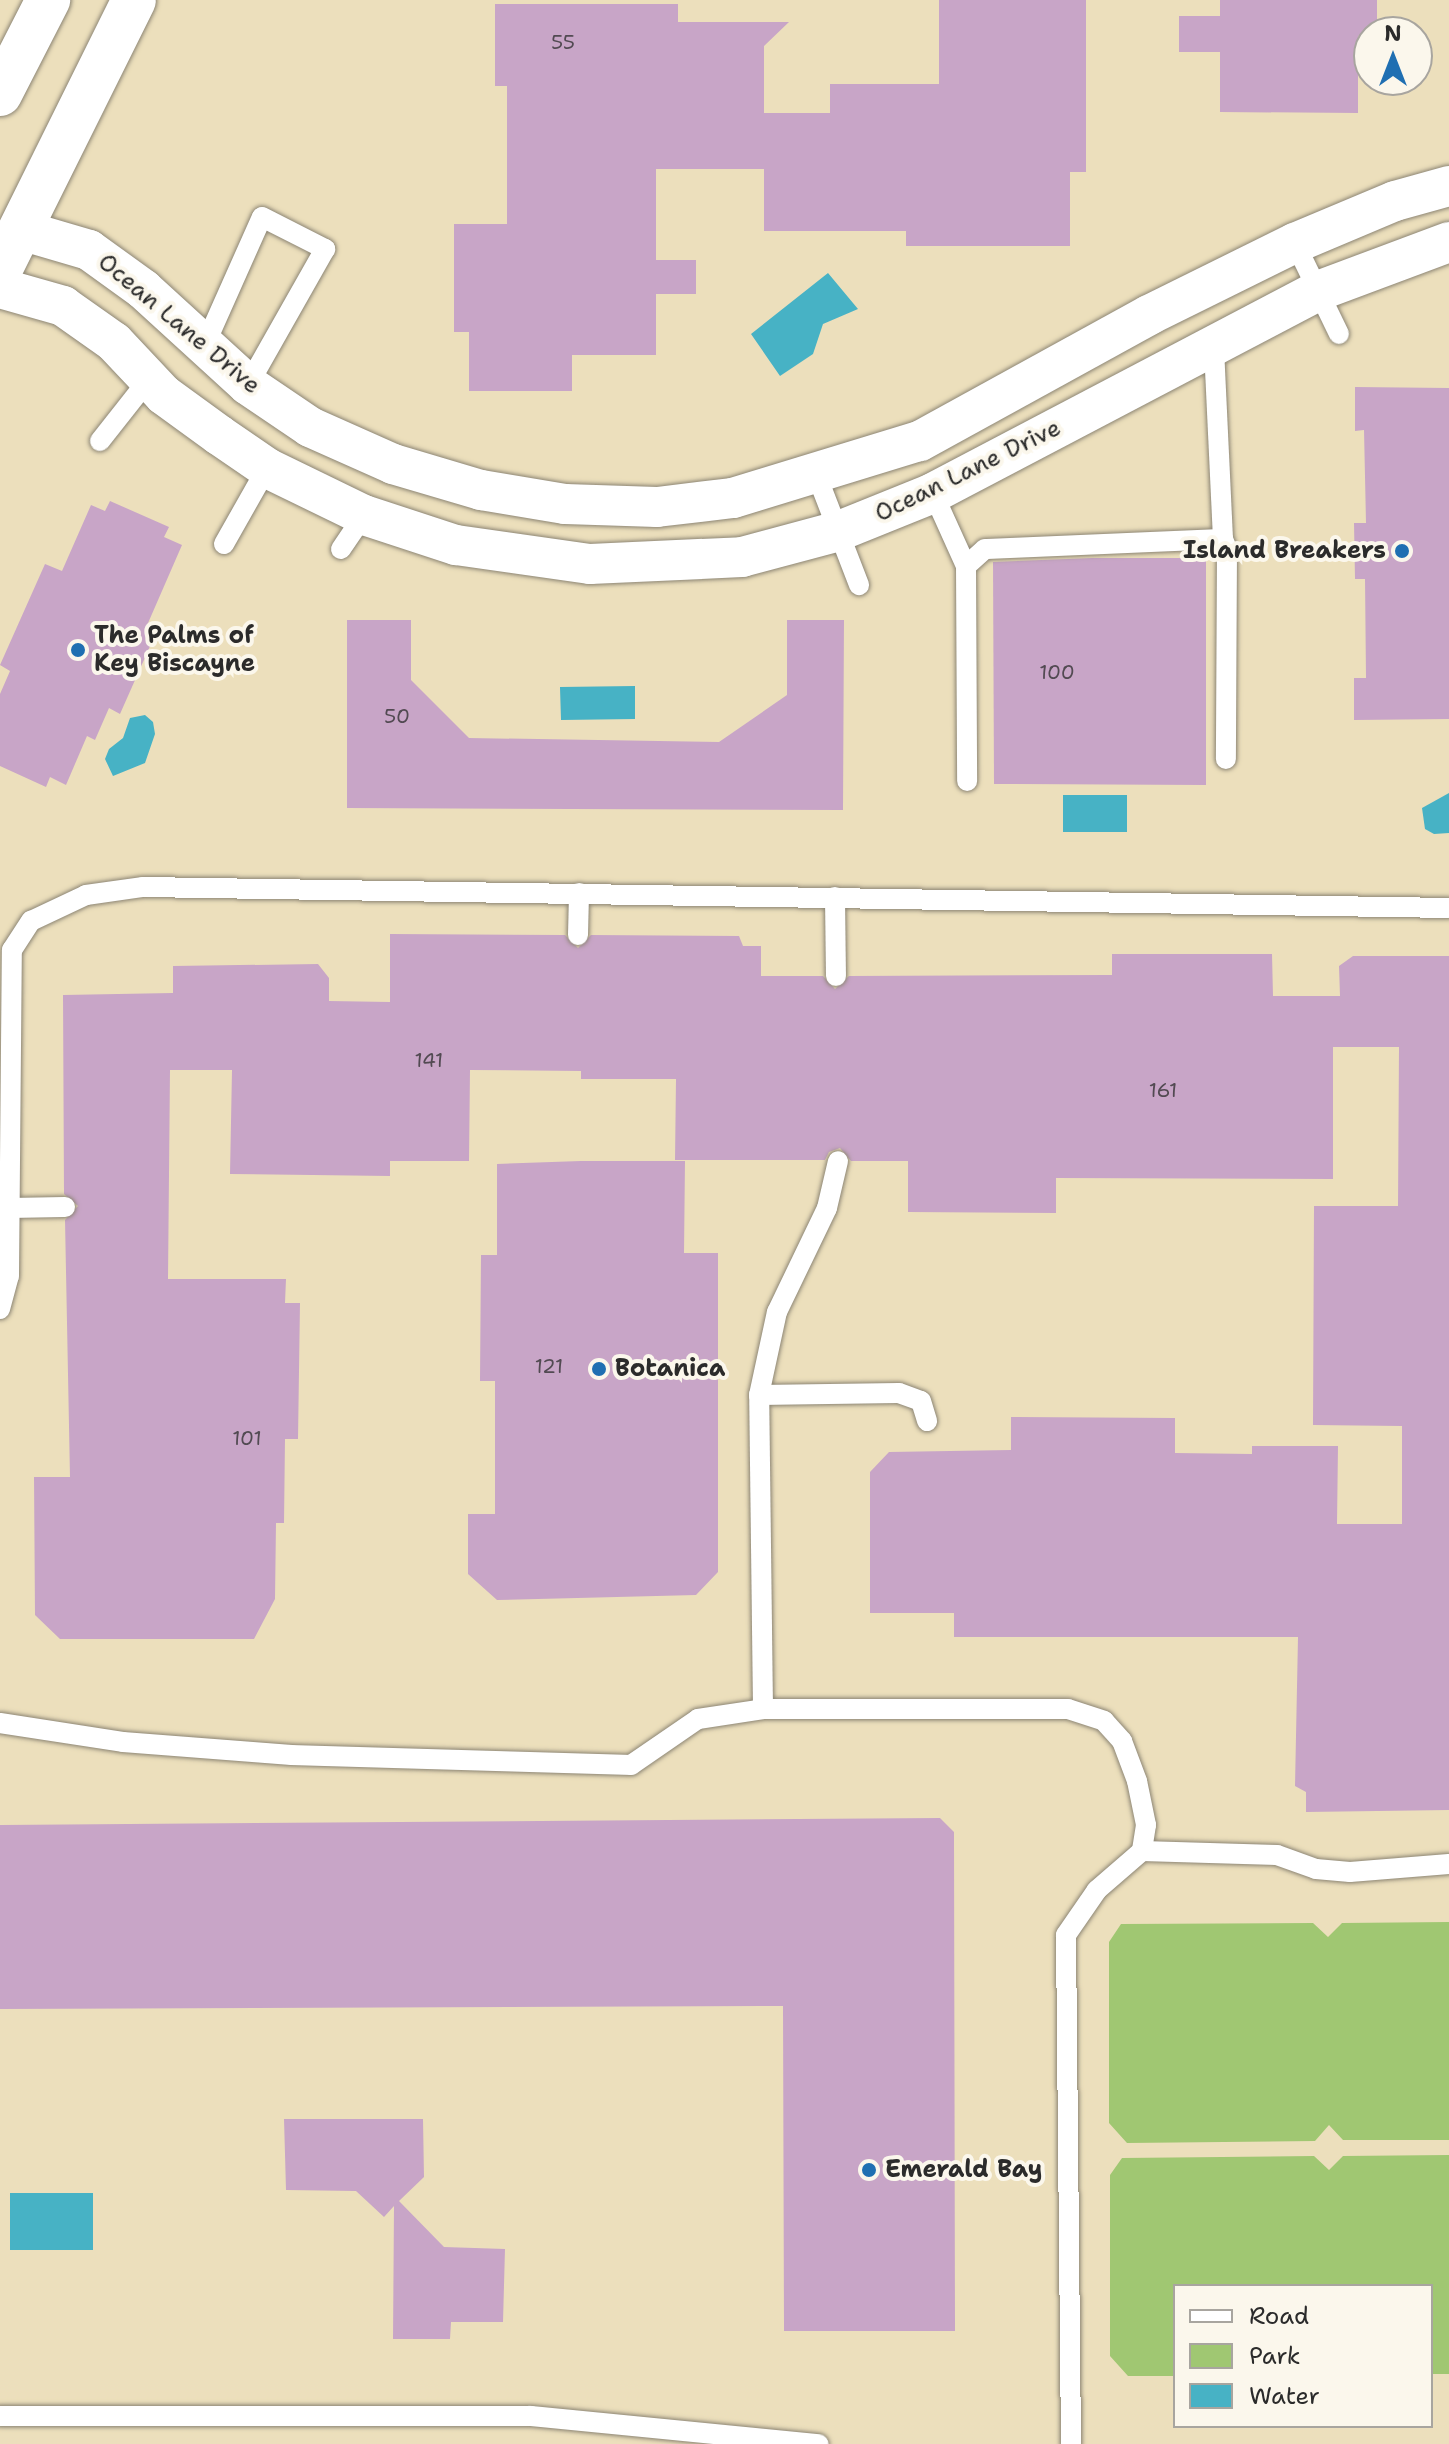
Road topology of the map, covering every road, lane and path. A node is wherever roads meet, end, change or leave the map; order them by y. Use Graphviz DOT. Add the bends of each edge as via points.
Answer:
graph roads {
  1 [pos="48,0"];
  2 [pos="134,0"];
  3 [pos="4,78"];
  4 [pos="1449,186"];
  5 [pos="21,230"];
  6 [pos="1449,242"];
  7 [pos="1295,243"];
  8 [pos="0,270"];
  9 [pos="0,288"];
  10 [pos="1318,291"];
  11 [pos="1339,334"];
  12 [pos="1214,345"];
  13 [pos="204,347"];
  14 [pos="149,379"];
  15 [pos="248,385"];
  16 [pos="219,435"];
  17 [pos="100,441"];
  18 [pos="267,468"];
  19 [pos="817,476"];
  20 [pos="933,493"];
  21 [pos="364,515"];
  22 [pos="839,531"];
  23 [pos="1223,539"];
  24 [pos="224,544"];
  25 [pos="341,549"];
  26 [pos="966,566"];
  27 [pos="859,585"];
  28 [pos="1226,759"];
  29 [pos="967,781"];
  30 [pos="579,893"];
  31 [pos="835,897"];
  32 [pos="1449,908"];
  33 [pos="578,935"];
  34 [pos="836,976"];
  35 [pos="838,1161"];
  36 [pos="65,1207"];
  37 [pos="9,1208"];
  38 [pos="0,1309"];
  39 [pos="759,1395"];
  40 [pos="927,1421"];
  41 [pos="763,1709"];
  42 [pos="0,1723"];
  43 [pos="1142,1851"];
  44 [pos="1449,1864"];
  45 [pos="0,2416"];
  46 [pos="819,2444"];
  47 [pos="1071,2444"];
  1 -- 3 [label="main road"];
  2 -- 5 [label="main road"];
  4 -- 7 [label="street, Ocean Lane Drive" via="1395,201"];
  5 -- 8 [label="main road"];
  5 -- 13 [label="street, Ocean Lane Drive" via="89,250 143,289"];
  6 -- 10 [label="street, Ocean Lane Drive"];
  7 -- 10 [label="lane"];
  7 -- 19 [label="street, Ocean Lane Drive" via="1149,315 920,441"];
  9 -- 14 [label="street, Ocean Lane Drive" via="63,306 114,342"];
  10 -- 11 [label="lane"];
  10 -- 12 [label="street, Ocean Lane Drive"];
  12 -- 20 [label="street, Ocean Lane Drive"];
  12 -- 23 [label="lane"];
  13 -- 15 [label="street, Ocean Lane Drive"];
  13 -- 15 [label="lane" via="262,217 325,249"];
  14 -- 16 [label="street, Ocean Lane Drive"];
  14 -- 17 [label="lane"];
  15 -- 16 [label="street"];
  15 -- 19 [label="street, Ocean Lane Drive" via="310,427 393,464 481,490 565,504 657,507 733,498"];
  16 -- 18 [label="street, Ocean Lane Drive"];
  18 -- 21 [label="street, Ocean Lane Drive"];
  18 -- 24 [label="lane"];
  19 -- 22 [label="lane"];
  20 -- 22 [label="street, Ocean Lane Drive"];
  20 -- 26 [label="lane"];
  21 -- 22 [label="street, Ocean Lane Drive" via="456,545 590,564 742,557"];
  21 -- 25 [label="lane"];
  22 -- 27 [label="lane"];
  23 -- 26 [label="lane" via="985,549"];
  23 -- 28 [label="lane"];
  26 -- 29 [label="lane"];
  30 -- 31 [label="lane"];
  30 -- 33 [label="lane"];
  30 -- 37 [label="lane" via="143,887 86,895 31,921 12,950"];
  31 -- 32 [label="lane"];
  31 -- 34 [label="lane"];
  35 -- 39 [label="lane" via="827,1208 777,1312"];
  36 -- 37 [label="lane"];
  37 -- 38 [label="lane" via="9,1276"];
  39 -- 40 [label="lane" via="899,1393 921,1401"];
  39 -- 41 [label="lane"];
  41 -- 42 [label="lane" via="698,1719 631,1765 292,1755 123,1742"];
  41 -- 43 [label="lane" via="1068,1709 1104,1721 1122,1741 1137,1781 1146,1825"];
  43 -- 44 [label="lane" via="1277,1855 1316,1869 1350,1872"];
  43 -- 47 [label="lane" via="1097,1890 1066,1935"];
  45 -- 46 [label="lane" via="531,2416"];
}
